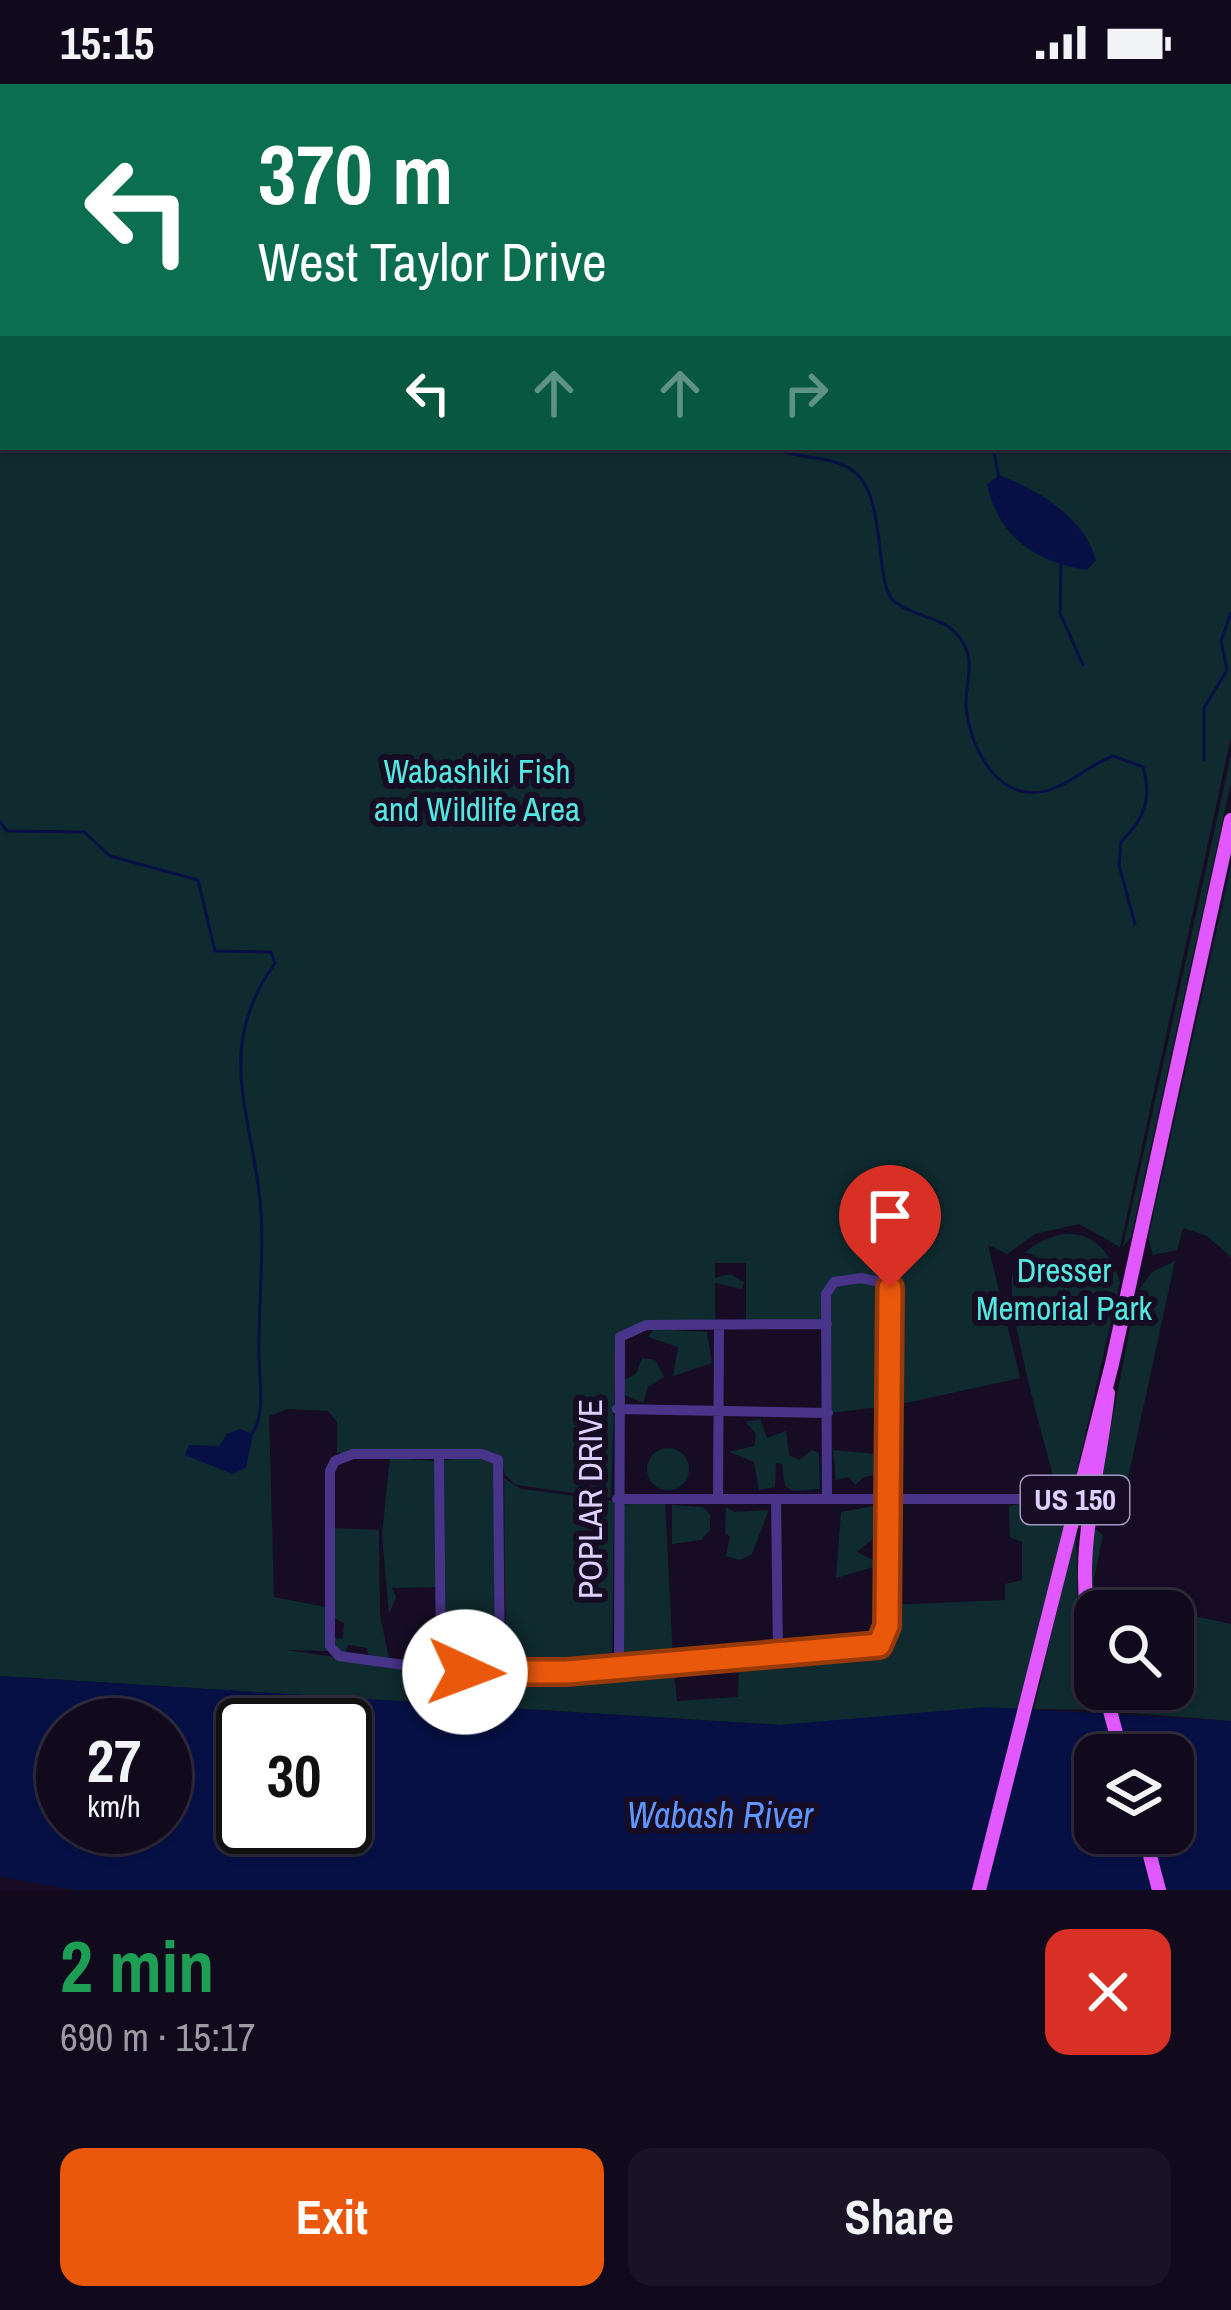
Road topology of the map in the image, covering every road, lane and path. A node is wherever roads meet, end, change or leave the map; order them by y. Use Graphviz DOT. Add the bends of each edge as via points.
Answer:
graph roads {
  1 [pos="1231,820"];
  2 [pos="827,1324"];
  3 [pos="718,1327"];
  4 [pos="617,1409"];
  5 [pos="716,1412"];
  6 [pos="828,1413"];
  7 [pos="439,1455"];
  8 [pos="617,1498"];
  9 [pos="718,1498"];
  10 [pos="776,1499"];
  11 [pos="827,1499"];
  12 [pos="888,1500"];
  13 [pos="1080,1509"];
  14 [pos="1084,1590"];
  15 [pos="778,1654"];
  16 [pos="619,1667"];
  17 [pos="441,1670"];
  18 [pos="500,1674"];
  19 [pos="1150,1854"];
  20 [pos="980,1890"];
  21 [pos="1159,1890"];
  1 -- 13 [label="main road, US 150"];
  2 -- 3 [label="street"];
  2 -- 6 [label="street"];
  2 -- 12 [label="street" via="834,1282 885,1283"];
  3 -- 4 [label="street, POPLAR DRIVE" via="646,1324 624,1333"];
  3 -- 5 [label="street"];
  4 -- 5 [label="street"];
  4 -- 8 [label="street, POPLAR DRIVE"];
  5 -- 6 [label="street"];
  5 -- 9 [label="street"];
  6 -- 11 [label="street"];
  7 -- 17 [label="street"];
  7 -- 17 [label="street" via="353,1454 330,1471 332,1651"];
  7 -- 18 [label="street" via="494,1456 501,1474"];
  8 -- 9 [label="street"];
  8 -- 16 [label="street, POPLAR DRIVE"];
  9 -- 10 [label="street"];
  10 -- 11 [label="street"];
  10 -- 15 [label="street"];
  11 -- 12 [label="street"];
  12 -- 13 [label="street" via="1031,1499"];
  12 -- 15 [label="street" via="887,1626 879,1645"];
  13 -- 14 [label="main road, US 150"];
  13 -- 20 [label="main road, US 150"];
  15 -- 16 [label="street"];
  16 -- 18 [label="street"];
  17 -- 18 [label="street"];
  19 -- 21 [label="main road"];
}
